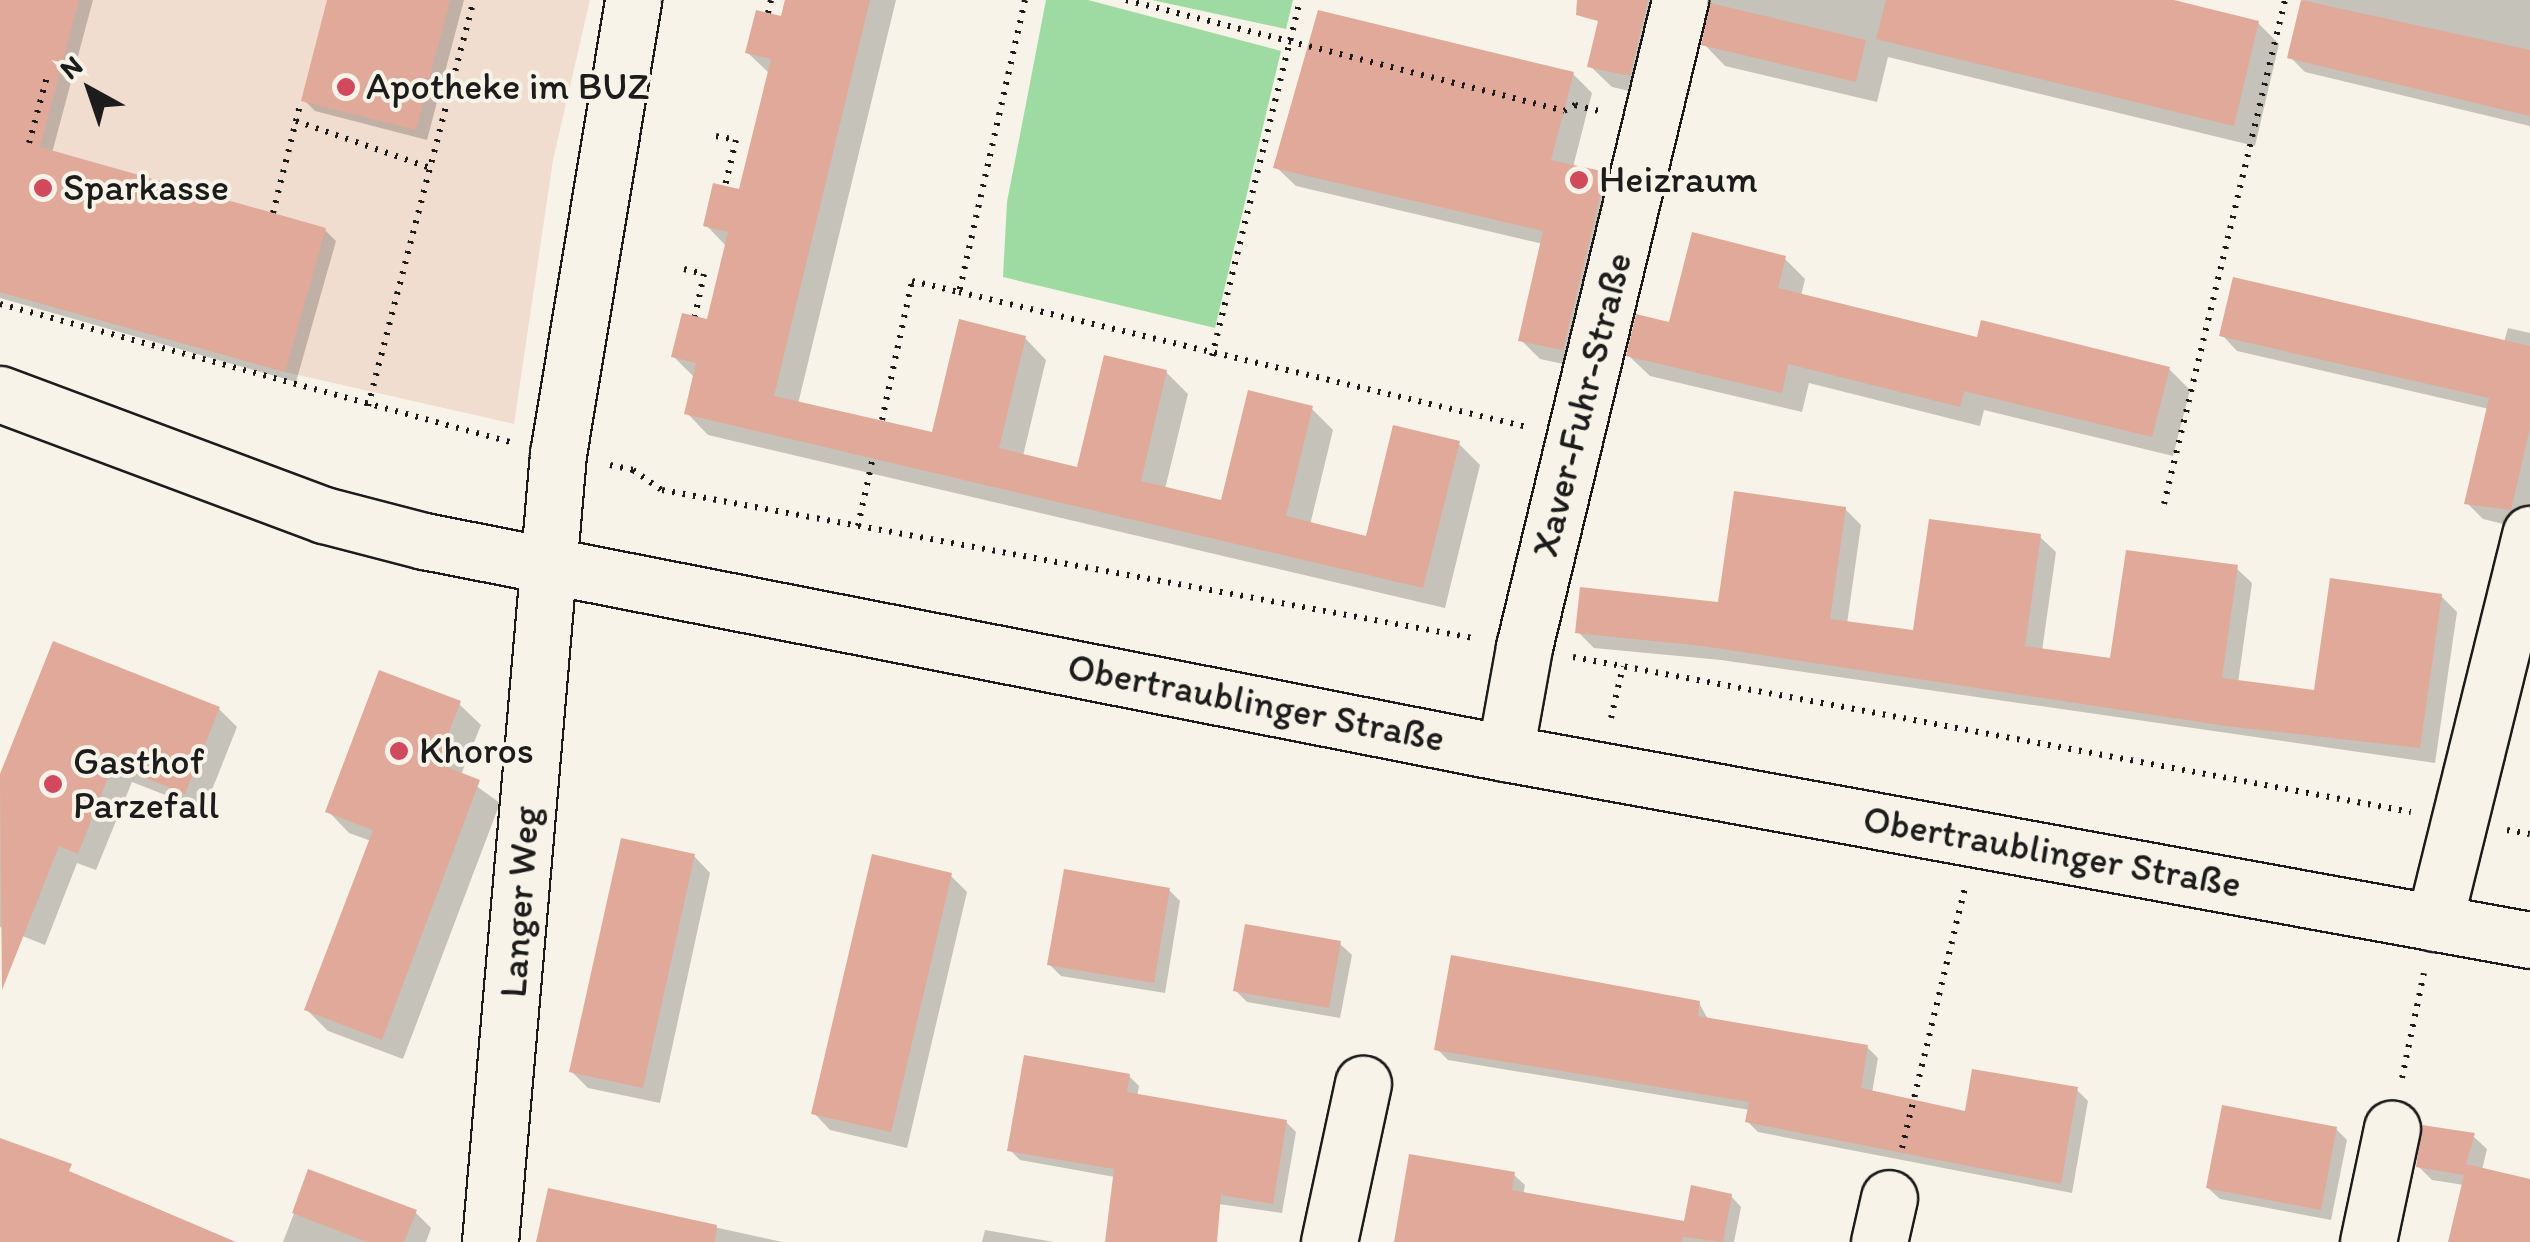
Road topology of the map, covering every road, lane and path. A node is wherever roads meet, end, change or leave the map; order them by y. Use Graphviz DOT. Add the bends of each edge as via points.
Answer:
graph roads {
  1 [pos="474,0"];
  2 [pos="633,0"];
  3 [pos="771,0"];
  4 [pos="1025,0"];
  5 [pos="1126,0"];
  6 [pos="1300,0"];
  7 [pos="1680,0"];
  8 [pos="2285,0"];
  9 [pos="768,13"];
  10 [pos="1290,43"];
  11 [pos="48,73"];
  12 [pos="301,101"];
  13 [pos="296,121"];
  14 [pos="1650,123"];
  15 [pos="716,136"];
  16 [pos="28,144"];
  17 [pos="430,168"];
  18 [pos="726,186"];
  19 [pos="272,213"];
  20 [pos="684,268"];
  21 [pos="959,292"];
  22 [pos="0,304"];
  23 [pos="694,316"];
  24 [pos="1212,356"];
  25 [pos="0,394"];
  26 [pos="368,406"];
  27 [pos="882,420"];
  28 [pos="1573,437"];
  29 [pos="558,454"];
  30 [pos="873,458"];
  31 [pos="2164,504"];
  32 [pos="858,526"];
  33 [pos="2530,534"];
  34 [pos="546,562"];
  35 [pos="1524,647"];
  36 [pos="1505,752"];
  37 [pos="2460,822"];
  38 [pos="2530,834"];
  39 [pos="1978,838"];
  40 [pos="2434,923"];
  41 [pos="2530,940"];
  42 [pos="1364,1084"];
  43 [pos="2392,1128"];
  44 [pos="1884,1220"];
  45 [pos="490,1242"];
  46 [pos="1329,1242"];
  47 [pos="2368,1242"];
  1 -- 17 [label="path"];
  2 -- 29 [label="street, Langer Weg"];
  3 -- 9 [label="path"];
  4 -- 21 [label="path"];
  5 -- 10 [label="path"];
  6 -- 10 [label="path"];
  7 -- 14 [label="street, Xaver-Fuhr-Straße"];
  8 -- 31 [label="path"];
  10 -- 14 [label="path" via="1564,111 1574,105"];
  10 -- 24 [label="path"];
  11 -- 16 [label="path"];
  12 -- 13 [label="path"];
  13 -- 17 [label="path"];
  13 -- 19 [label="path"];
  14 -- 28 [label="street, Xaver-Fuhr-Straße"];
  15 -- 18 [label="path" via="736,140"];
  17 -- 26 [label="path"];
  20 -- 23 [label="path" via="704,274"];
  21 -- 24 [label="path"];
  21 -- 27 [label="path" via="912,281"];
  22 -- 26 [label="path"];
  24 -- 28 [label="path"];
  25 -- 34 [label="street, Obertraublinger Straße" via="324,514 424,541"];
  26 -- 29 [label="path"];
  28 -- 35 [label="street, Xaver-Fuhr-Straße"];
  29 -- 32 [label="path" via="633,470 662,490"];
  29 -- 34 [label="street, Langer Weg"];
  30 -- 32 [label="path"];
  32 -- 35 [label="path"];
  33 -- 37 [label="street"];
  34 -- 36 [label="street, Obertraublinger Straße"];
  34 -- 45 [label="street, Langer Weg"];
  35 -- 36 [label="street, Xaver-Fuhr-Straße"];
  35 -- 37 [label="path"];
  36 -- 39 [label="street, Obertraublinger Straße"];
  37 -- 38 [label="path"];
  37 -- 40 [label="street"];
  39 -- 40 [label="street, Obertraublinger Straße"];
  39 -- 44 [label="path"];
  40 -- 41 [label="street, Obertraublinger Straße"];
  40 -- 43 [label="path"];
  42 -- 46 [label="street"];
  43 -- 47 [label="street"];
}
